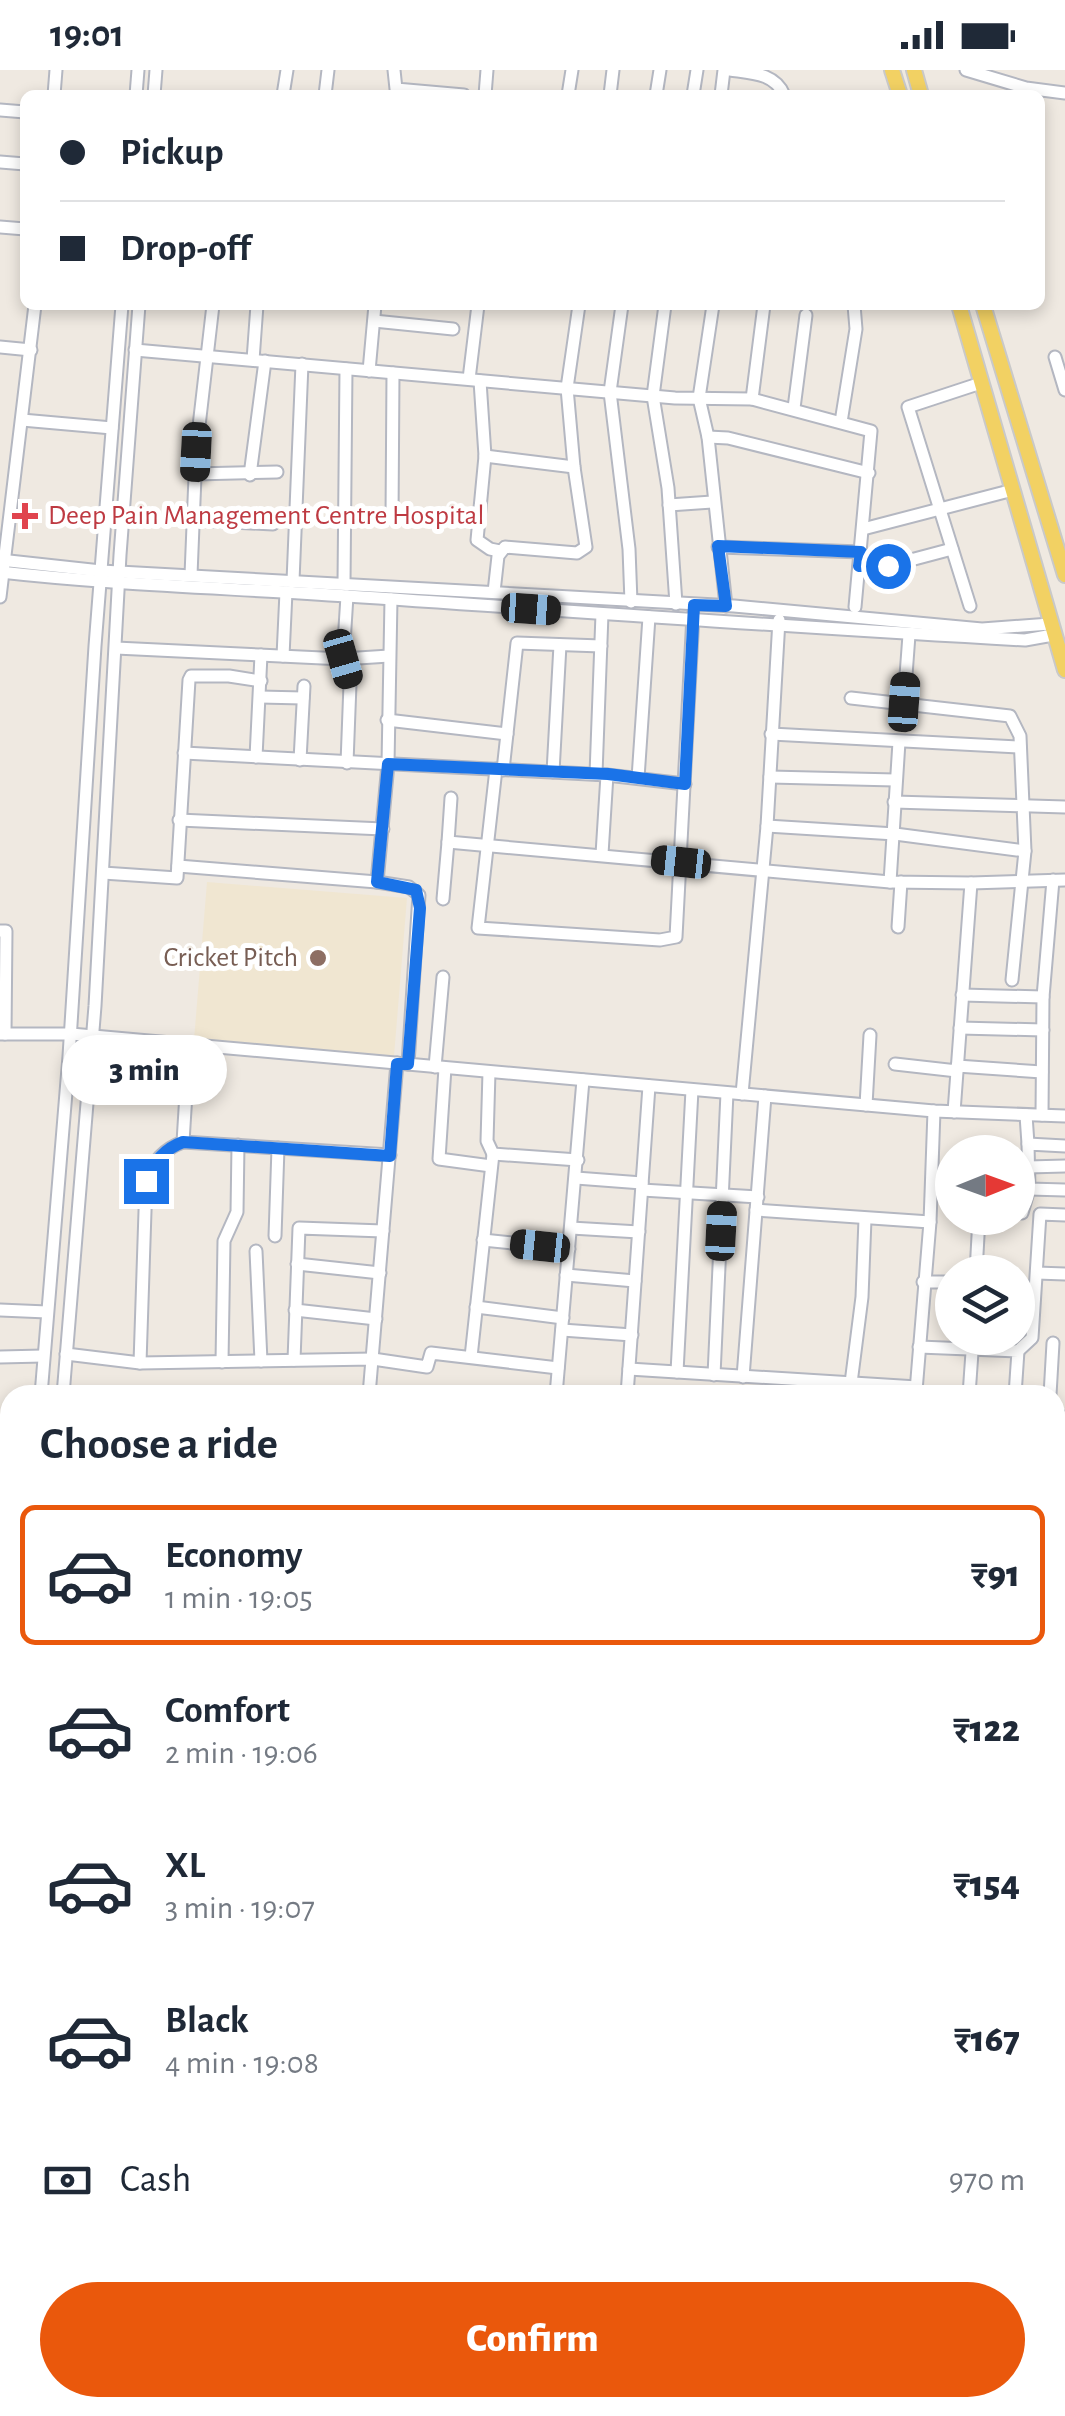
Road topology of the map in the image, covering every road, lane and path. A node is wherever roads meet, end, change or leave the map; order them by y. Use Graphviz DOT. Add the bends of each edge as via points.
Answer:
graph roads {
  1 [pos="394,70"];
  2 [pos="727,70"];
  3 [pos="966,70"];
  4 [pos="756,72"];
  5 [pos="407,90"];
  6 [pos="783,90"];
  7 [pos="1042,90"];
  8 [pos="35,310"];
  9 [pos="122,310"];
  10 [pos="139,310"];
  11 [pos="212,310"];
  12 [pos="257,310"];
  13 [pos="375,310"];
  14 [pos="478,310"];
  15 [pos="578,310"];
  16 [pos="621,310"];
  17 [pos="664,310"];
  18 [pos="712,310"];
  19 [pos="763,310"];
  20 [pos="854,310"];
  21 [pos="960,310"];
  22 [pos="985,310"];
  23 [pos="806,315"];
  24 [pos="374,321"];
  25 [pos="453,329"];
  26 [pos="0,347"];
  27 [pos="31,350"];
  28 [pos="136,350"];
  29 [pos="207,356"];
  30 [pos="1055,357"];
  31 [pos="258,361"];
  32 [pos="302,364"];
  33 [pos="346,368"];
  34 [pos="369,370"];
  35 [pos="393,373"];
  36 [pos="474,380"];
  37 [pos="981,383"];
  38 [pos="568,388"];
  39 [pos="1065,390"];
  40 [pos="610,392"];
  41 [pos="653,396"];
  42 [pos="699,398"];
  43 [pos="752,399"];
  44 [pos="794,408"];
  45 [pos="22,420"];
  46 [pos="840,422"];
  47 [pos="112,428"];
  48 [pos="708,437"];
  49 [pos="485,456"];
  50 [pos="574,466"];
  51 [pos="277,472"];
  52 [pos="869,472"];
  53 [pos="196,474"];
  54 [pos="250,475"];
  55 [pos="1012,490"];
  56 [pos="712,502"];
  57 [pos="669,505"];
  58 [pos="941,511"];
  59 [pos="392,518"];
  60 [pos="193,520"];
  61 [pos="273,524"];
  62 [pos="1057,524"];
  63 [pos="863,529"];
  64 [pos="718,546"];
  65 [pos="952,549"];
  66 [pos="500,551"];
  67 [pos="860,559"];
  68 [pos="1,566"];
  69 [pos="1065,575"];
  70 [pos="190,576"];
  71 [pos="100,578"];
  72 [pos="120,578"];
  73 [pos="289,586"];
  74 [pos="346,590"];
  75 [pos="494,592"];
  76 [pos="0,596"];
  77 [pos="391,599"];
  78 [pos="631,602"];
  79 [pos="676,604"];
  80 [pos="694,605"];
  81 [pos="726,606"];
  82 [pos="970,606"];
  83 [pos="855,607"];
  84 [pos="780,610"];
  85 [pos="602,614"];
  86 [pos="648,617"];
  87 [pos="693,620"];
  88 [pos="778,627"];
  89 [pos="1051,630"];
  90 [pos="909,634"];
  91 [pos="560,644"];
  92 [pos="601,646"];
  93 [pos="116,648"];
  94 [pos="194,652"];
  95 [pos="260,655"];
  96 [pos="283,656"];
  97 [pos="389,656"];
  98 [pos="343,659"];
  99 [pos="1065,670"];
  100 [pos="192,676"];
  101 [pos="262,681"];
  102 [pos="260,697"];
  103 [pos="851,698"];
  104 [pos="904,702"];
  105 [pos="387,720"];
  106 [pos="507,734"];
  107 [pos="771,734"];
  108 [pos="899,742"];
  109 [pos="1020,747"];
  110 [pos="184,753"];
  111 [pos="256,758"];
  112 [pos="300,760"];
  113 [pos="347,763"];
  114 [pos="388,764"];
  115 [pos="499,769"];
  116 [pos="553,772"];
  117 [pos="602,774"];
  118 [pos="770,777"];
  119 [pos="638,778"];
  120 [pos="895,780"];
  121 [pos="685,784"];
  122 [pos="451,798"];
  123 [pos="894,802"];
  124 [pos="1021,806"];
  125 [pos="1065,807"];
  126 [pos="179,820"];
  127 [pos="766,826"];
  128 [pos="384,829"];
  129 [pos="895,834"];
  130 [pos="448,842"];
  131 [pos="488,844"];
  132 [pos="1025,851"];
  133 [pos="602,854"];
  134 [pos="681,862"];
  135 [pos="178,866"];
  136 [pos="761,870"];
  137 [pos="103,873"];
  138 [pos="1025,880"];
  139 [pos="1059,880"];
  140 [pos="377,882"];
  141 [pos="895,882"];
  142 [pos="970,884"];
  143 [pos="443,898"];
  144 [pos="898,927"];
  145 [pos="0,930"];
  146 [pos="3,976"];
  147 [pos="442,977"];
  148 [pos="1012,980"];
  149 [pos="962,994"];
  150 [pos="1043,997"];
  151 [pos="960,1028"];
  152 [pos="1043,1030"];
  153 [pos="2,1034"];
  154 [pos="70,1034"];
  155 [pos="92,1036"];
  156 [pos="870,1036"];
  157 [pos="190,1045"];
  158 [pos="402,1064"];
  159 [pos="895,1064"];
  160 [pos="440,1067"];
  161 [pos="957,1068"];
  162 [pos="489,1072"];
  163 [pos="1042,1072"];
  164 [pos="584,1080"];
  165 [pos="649,1086"];
  166 [pos="692,1090"];
  167 [pos="727,1093"];
  168 [pos="742,1094"];
  169 [pos="765,1096"];
  170 [pos="866,1105"];
  171 [pos="934,1111"];
  172 [pos="954,1112"];
  173 [pos="1026,1115"];
  174 [pos="1042,1115"];
  175 [pos="1065,1116"];
  176 [pos="1027,1135"];
  177 [pos="183,1142"];
  178 [pos="1035,1144"];
  179 [pos="238,1145"];
  180 [pos="1065,1146"];
  181 [pos="278,1148"];
  182 [pos="390,1156"];
  183 [pos="492,1160"];
  184 [pos="578,1160"];
  185 [pos="1035,1166"];
  186 [pos="1065,1166"];
  187 [pos="576,1178"];
  188 [pos="642,1187"];
  189 [pos="1035,1188"];
  190 [pos="1065,1190"];
  191 [pos="685,1192"];
  192 [pos="723,1195"];
  193 [pos="757,1204"];
  194 [pos="1065,1215"];
  195 [pos="865,1219"];
  196 [pos="930,1222"];
  197 [pos="571,1228"];
  198 [pos="384,1231"];
  199 [pos="639,1232"];
  200 [pos="274,1236"];
  201 [pos="483,1240"];
  202 [pos="569,1249"];
  203 [pos="256,1251"];
  204 [pos="297,1264"];
  205 [pos="380,1273"];
  206 [pos="1037,1273"];
  207 [pos="1065,1274"];
  208 [pos="566,1275"];
  209 [pos="635,1281"];
  210 [pos="923,1282"];
  211 [pos="935,1282"];
  212 [pos="1035,1299"];
  213 [pos="476,1307"];
  214 [pos="0,1310"];
  215 [pos="295,1310"];
  216 [pos="46,1312"];
  217 [pos="376,1318"];
  218 [pos="562,1324"];
  219 [pos="632,1335"];
  220 [pos="1053,1343"];
  221 [pos="935,1346"];
  222 [pos="919,1347"];
  223 [pos="66,1354"];
  224 [pos="972,1355"];
  225 [pos="1018,1355"];
  226 [pos="0,1356"];
  227 [pos="42,1356"];
  228 [pos="470,1358"];
  229 [pos="373,1359"];
  230 [pos="294,1360"];
  231 [pos="260,1361"];
  232 [pos="222,1362"];
  233 [pos="140,1363"];
  234 [pos="558,1368"];
  235 [pos="629,1370"];
  236 [pos="677,1372"];
  237 [pos="714,1375"];
  238 [pos="743,1376"];
  239 [pos="758,1377"];
  240 [pos="851,1383"];
  241 [pos="41,1385"];
  242 [pos="64,1385"];
  243 [pos="370,1385"];
  244 [pos="557,1385"];
  245 [pos="628,1385"];
  246 [pos="757,1385"];
  247 [pos="867,1385"];
  248 [pos="916,1385"];
  249 [pos="971,1385"];
  250 [pos="1016,1385"];
  251 [pos="1051,1385"];
  1 -- 5 [label="street" via="396,89"];
  2 -- 4 [label="street"];
  3 -- 7 [label="street"];
  4 -- 6 [label="street"];
  8 -- 27 [label="street"];
  9 -- 47 [label="street"];
  10 -- 28 [label="street"];
  11 -- 29 [label="street"];
  12 -- 31 [label="street"];
  13 -- 24 [label="street"];
  14 -- 36 [label="street"];
  15 -- 38 [label="street"];
  16 -- 40 [label="street"];
  17 -- 41 [label="street"];
  18 -- 42 [label="street"];
  19 -- 43 [label="street"];
  20 -- 46 [label="street"];
  21 -- 37 [label="main road"];
  22 -- 62 [label="main road"];
  23 -- 44 [label="street"];
  24 -- 25 [label="street"];
  24 -- 34 [label="street"];
  26 -- 27 [label="street"];
  27 -- 45 [label="street"];
  28 -- 29 [label="street"];
  28 -- 72 [label="street"];
  29 -- 31 [label="street"];
  29 -- 53 [label="street"];
  30 -- 39 [label="street"];
  31 -- 32 [label="street"];
  31 -- 54 [label="street"];
  32 -- 33 [label="street"];
  32 -- 73 [label="street"];
  33 -- 34 [label="street"];
  33 -- 74 [label="street"];
  34 -- 35 [label="street"];
  35 -- 36 [label="street"];
  35 -- 59 [label="street"];
  36 -- 38 [label="street"];
  36 -- 49 [label="street"];
  37 -- 55 [label="main road"];
  37 -- 58 [label="street" via="908,407"];
  38 -- 40 [label="street"];
  38 -- 50 [label="street"];
  40 -- 41 [label="street"];
  40 -- 78 [label="street"];
  41 -- 42 [label="street"];
  41 -- 57 [label="street"];
  42 -- 43 [label="street"];
  42 -- 48 [label="street"];
  43 -- 44 [label="street"];
  44 -- 46 [label="street"];
  45 -- 47 [label="street"];
  45 -- 68 [label="street"];
  46 -- 52 [label="street" via="871,431"];
  47 -- 71 [label="street"];
  48 -- 52 [label="street"];
  48 -- 56 [label="street"];
  49 -- 50 [label="street"];
  49 -- 66 [label="street" via="477,540"];
  50 -- 66 [label="street" via="583,552 512,546"];
  51 -- 54 [label="street"];
  52 -- 63 [label="street"];
  53 -- 54 [label="street"];
  53 -- 60 [label="street"];
  55 -- 58 [label="street"];
  55 -- 89 [label="main road"];
  56 -- 57 [label="street"];
  56 -- 64 [label="street"];
  57 -- 79 [label="street"];
  58 -- 63 [label="street"];
  58 -- 65 [label="street"];
  60 -- 61 [label="street"];
  60 -- 70 [label="street"];
  62 -- 69 [label="main road"];
  63 -- 67 [label="street"];
  64 -- 67 [label="street"];
  64 -- 81 [label="street"];
  65 -- 67 [label="street" via="888,566"];
  65 -- 82 [label="street"];
  66 -- 75 [label="street"];
  67 -- 83 [label="street"];
  68 -- 71 [label="street"];
  68 -- 76 [label="street"];
  70 -- 72 [label="street"];
  70 -- 73 [label="street"];
  71 -- 72 [label="street"];
  71 -- 154 [label="street"];
  72 -- 73 [label="street"];
  72 -- 93 [label="street"];
  73 -- 74 [label="street"];
  73 -- 96 [label="street"];
  74 -- 75 [label="street"];
  74 -- 77 [label="street"];
  74 -- 98 [label="street"];
  75 -- 78 [label="street"];
  77 -- 85 [label="street"];
  77 -- 97 [label="street"];
  78 -- 79 [label="street"];
  79 -- 80 [label="street"];
  80 -- 81 [label="street"];
  80 -- 87 [label="street"];
  81 -- 84 [label="street"];
  84 -- 88 [label="street"];
  84 -- 89 [label="street"];
  85 -- 86 [label="street"];
  85 -- 92 [label="street"];
  86 -- 87 [label="street"];
  86 -- 119 [label="street"];
  87 -- 88 [label="street"];
  87 -- 121 [label="street"];
  88 -- 90 [label="street"];
  88 -- 107 [label="street"];
  89 -- 90 [label="street" via="1025,640"];
  89 -- 99 [label="main road"];
  90 -- 104 [label="street"];
  91 -- 92 [label="street"];
  91 -- 106 [label="street" via="517,643"];
  91 -- 116 [label="street"];
  92 -- 117 [label="street"];
  93 -- 94 [label="street"];
  93 -- 137 [label="street"];
  94 -- 95 [label="street"];
  94 -- 100 [label="street"];
  95 -- 96 [label="street"];
  95 -- 101 [label="street"];
  96 -- 98 [label="street"];
  97 -- 98 [label="street"];
  97 -- 105 [label="street"];
  98 -- 113 [label="street" via="350,684"];
  100 -- 101 [label="street"];
  100 -- 110 [label="street"];
  101 -- 102 [label="street"];
  102 -- 111 [label="street"];
  102 -- 112 [label="street" via="304,692"];
  103 -- 104 [label="street"];
  104 -- 109 [label="street" via="1003,712 1017,726"];
  105 -- 106 [label="street"];
  105 -- 114 [label="street"];
  106 -- 115 [label="street"];
  107 -- 108 [label="street"];
  107 -- 118 [label="street"];
  108 -- 109 [label="street"];
  108 -- 120 [label="street"];
  109 -- 124 [label="street"];
  110 -- 111 [label="street"];
  110 -- 126 [label="street"];
  111 -- 112 [label="street"];
  112 -- 113 [label="street"];
  113 -- 114 [label="street"];
  114 -- 115 [label="street"];
  114 -- 128 [label="street"];
  115 -- 116 [label="street"];
  115 -- 131 [label="street"];
  116 -- 117 [label="street"];
  117 -- 119 [label="street"];
  117 -- 133 [label="street"];
  118 -- 120 [label="street"];
  118 -- 127 [label="street"];
  119 -- 121 [label="street"];
  120 -- 123 [label="street"];
  121 -- 134 [label="street"];
  122 -- 130 [label="street"];
  123 -- 124 [label="street"];
  123 -- 129 [label="street"];
  124 -- 125 [label="street"];
  124 -- 132 [label="street"];
  126 -- 128 [label="street"];
  126 -- 135 [label="street"];
  127 -- 129 [label="street"];
  127 -- 136 [label="street"];
  128 -- 140 [label="street"];
  129 -- 132 [label="street"];
  129 -- 141 [label="street"];
  130 -- 131 [label="street"];
  130 -- 143 [label="street"];
  131 -- 133 [label="street"];
  131 -- 134 [label="street" via="478,928 676,937"];
  132 -- 138 [label="street"];
  133 -- 134 [label="street"];
  134 -- 136 [label="street"];
  135 -- 137 [label="street" via="177,878"];
  135 -- 140 [label="street"];
  136 -- 141 [label="street"];
  136 -- 168 [label="street"];
  137 -- 155 [label="street"];
  138 -- 139 [label="street"];
  138 -- 142 [label="street"];
  138 -- 148 [label="street"];
  139 -- 150 [label="street"];
  140 -- 158 [label="street" via="409,886 419,895"];
  141 -- 142 [label="street"];
  141 -- 144 [label="street"];
  142 -- 149 [label="street"];
  145 -- 146 [label="street" via="6,931"];
  146 -- 153 [label="street"];
  147 -- 160 [label="street"];
  149 -- 150 [label="street"];
  149 -- 151 [label="street"];
  150 -- 152 [label="street"];
  151 -- 152 [label="street"];
  151 -- 161 [label="street"];
  152 -- 163 [label="street"];
  153 -- 154 [label="street"];
  154 -- 155 [label="street"];
  154 -- 216 [label="street"];
  155 -- 157 [label="street"];
  155 -- 223 [label="street"];
  156 -- 170 [label="street"];
  157 -- 158 [label="street"];
  157 -- 177 [label="street"];
  158 -- 160 [label="street"];
  158 -- 182 [label="street"];
  159 -- 161 [label="street"];
  160 -- 162 [label="street"];
  160 -- 183 [label="street" via="439,1160"];
  161 -- 163 [label="street"];
  161 -- 172 [label="street"];
  162 -- 164 [label="street"];
  162 -- 183 [label="street"];
  163 -- 174 [label="street"];
  164 -- 165 [label="street"];
  164 -- 184 [label="street"];
  165 -- 166 [label="street"];
  165 -- 188 [label="street"];
  166 -- 167 [label="street"];
  166 -- 191 [label="street"];
  167 -- 168 [label="street"];
  167 -- 192 [label="street"];
  168 -- 169 [label="street"];
  169 -- 170 [label="street"];
  169 -- 193 [label="street"];
  170 -- 171 [label="street"];
  171 -- 172 [label="street"];
  171 -- 196 [label="street"];
  172 -- 173 [label="street"];
  173 -- 174 [label="street"];
  173 -- 176 [label="street"];
  174 -- 175 [label="street"];
  177 -- 179 [label="street"];
  177 -- 233 [label="street" via="168,1147 146,1181"];
  178 -- 180 [label="street"];
  179 -- 181 [label="street"];
  179 -- 232 [label="street" via="236,1212 224,1241"];
  181 -- 182 [label="street"];
  181 -- 200 [label="street"];
  182 -- 198 [label="street"];
  183 -- 184 [label="street"];
  183 -- 201 [label="street"];
  184 -- 187 [label="street"];
  185 -- 186 [label="street"];
  187 -- 188 [label="street"];
  187 -- 197 [label="street"];
  188 -- 191 [label="street"];
  188 -- 199 [label="street"];
  189 -- 190 [label="street"];
  191 -- 192 [label="street"];
  191 -- 236 [label="street"];
  192 -- 193 [label="street"];
  192 -- 237 [label="street"];
  193 -- 195 [label="street"];
  193 -- 238 [label="street"];
  194 -- 206 [label="street" via="1040,1214"];
  195 -- 196 [label="street"];
  195 -- 240 [label="street"];
  196 -- 210 [label="street"];
  197 -- 199 [label="street"];
  197 -- 202 [label="street"];
  198 -- 204 [label="street" via="299,1228"];
  198 -- 205 [label="street"];
  199 -- 209 [label="street"];
  201 -- 202 [label="street"];
  201 -- 213 [label="street"];
  202 -- 208 [label="street"];
  203 -- 231 [label="street"];
  204 -- 205 [label="street"];
  204 -- 215 [label="street"];
  205 -- 217 [label="street"];
  206 -- 207 [label="street"];
  206 -- 212 [label="street"];
  208 -- 209 [label="street"];
  208 -- 218 [label="street"];
  209 -- 219 [label="street"];
  210 -- 211 [label="street"];
  210 -- 222 [label="street"];
  213 -- 218 [label="street"];
  213 -- 228 [label="street"];
  214 -- 216 [label="street"];
  215 -- 217 [label="street"];
  215 -- 230 [label="street"];
  216 -- 227 [label="street"];
  217 -- 229 [label="street"];
  218 -- 219 [label="street"];
  218 -- 234 [label="street"];
  219 -- 235 [label="street"];
  220 -- 251 [label="street"];
  221 -- 222 [label="street"];
  222 -- 248 [label="street"];
  223 -- 233 [label="street"];
  223 -- 242 [label="street"];
  224 -- 249 [label="street"];
  225 -- 250 [label="street"];
  226 -- 227 [label="street"];
  227 -- 241 [label="street"];
  228 -- 229 [label="street" via="430,1353 428,1367"];
  228 -- 234 [label="street"];
  229 -- 230 [label="street"];
  229 -- 243 [label="street"];
  230 -- 231 [label="street"];
  231 -- 232 [label="street"];
  232 -- 233 [label="street"];
  234 -- 244 [label="street"];
  235 -- 236 [label="street"];
  235 -- 245 [label="street"];
  236 -- 237 [label="street"];
  237 -- 238 [label="street"];
  238 -- 239 [label="street"];
  239 -- 240 [label="street"];
  239 -- 246 [label="street"];
  240 -- 247 [label="street"];
}
